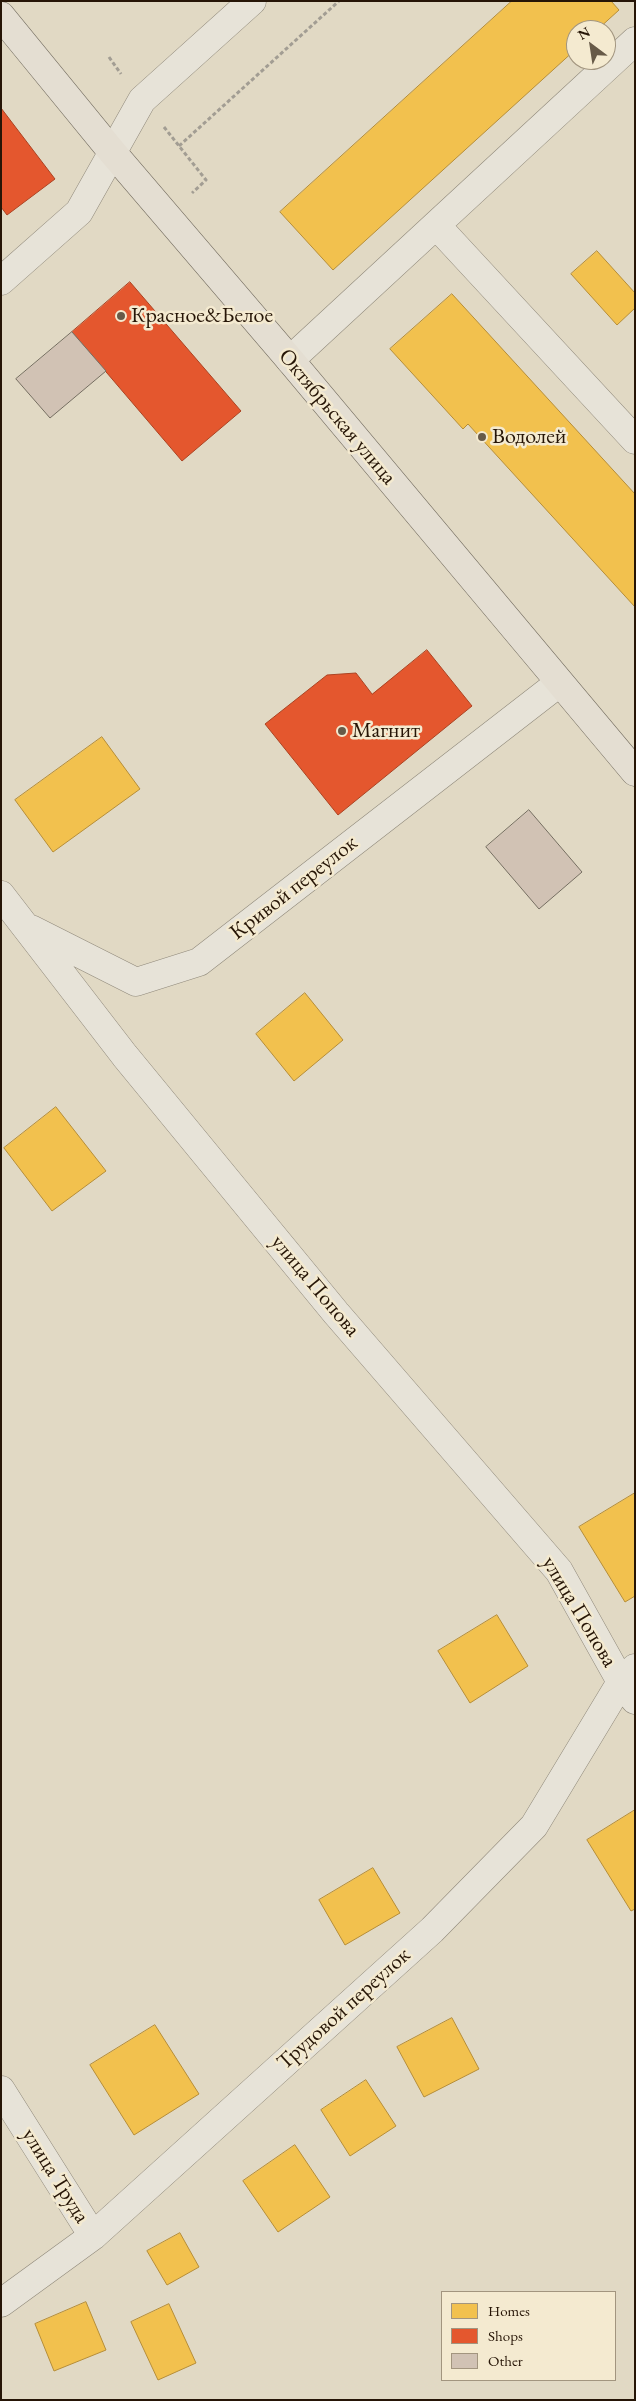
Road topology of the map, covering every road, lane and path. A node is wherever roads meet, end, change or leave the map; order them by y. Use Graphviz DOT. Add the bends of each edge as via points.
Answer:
graph roads {
  1 [pos="252,1"];
  2 [pos="339,1"];
  3 [pos="1,16"];
  4 [pos="635,41"];
  5 [pos="179,146"];
  6 [pos="113,153"];
  7 [pos="436,225"];
  8 [pos="1,281"];
  9 [pos="290,360"];
  10 [pos="635,440"];
  11 [pos="559,683"];
  12 [pos="635,772"];
  13 [pos="1,895"];
  14 [pos="13,925"];
  15 [pos="630,1683"];
  16 [pos="1,2090"];
  17 [pos="94,2236"];
  18 [pos="1,2303"];
  1 -- 6 [label="street" via="142,100"];
  2 -- 5 [label="path"];
  3 -- 6 [label="main road, Октябрьская улица"];
  4 -- 7 [label="street"];
  6 -- 8 [label="street" via="79,212"];
  6 -- 9 [label="main road, Октябрьская улица"];
  7 -- 9 [label="street"];
  7 -- 10 [label="street"];
  9 -- 11 [label="main road, Октябрьская улица"];
  11 -- 12 [label="main road, Октябрьская улица"];
  11 -- 14 [label="street, Кривой переулок" via="199,962 136,982"];
  13 -- 14 [label="street, улица Попова"];
  14 -- 15 [label="street, улица Попова" via="330,1305 559,1571"];
  15 -- 17 [label="street, Трудовой переулок" via="534,1826 432,1930"];
  16 -- 17 [label="street, улица Труда"];
  17 -- 18 [label="street, Трудовой переулок"];
}
